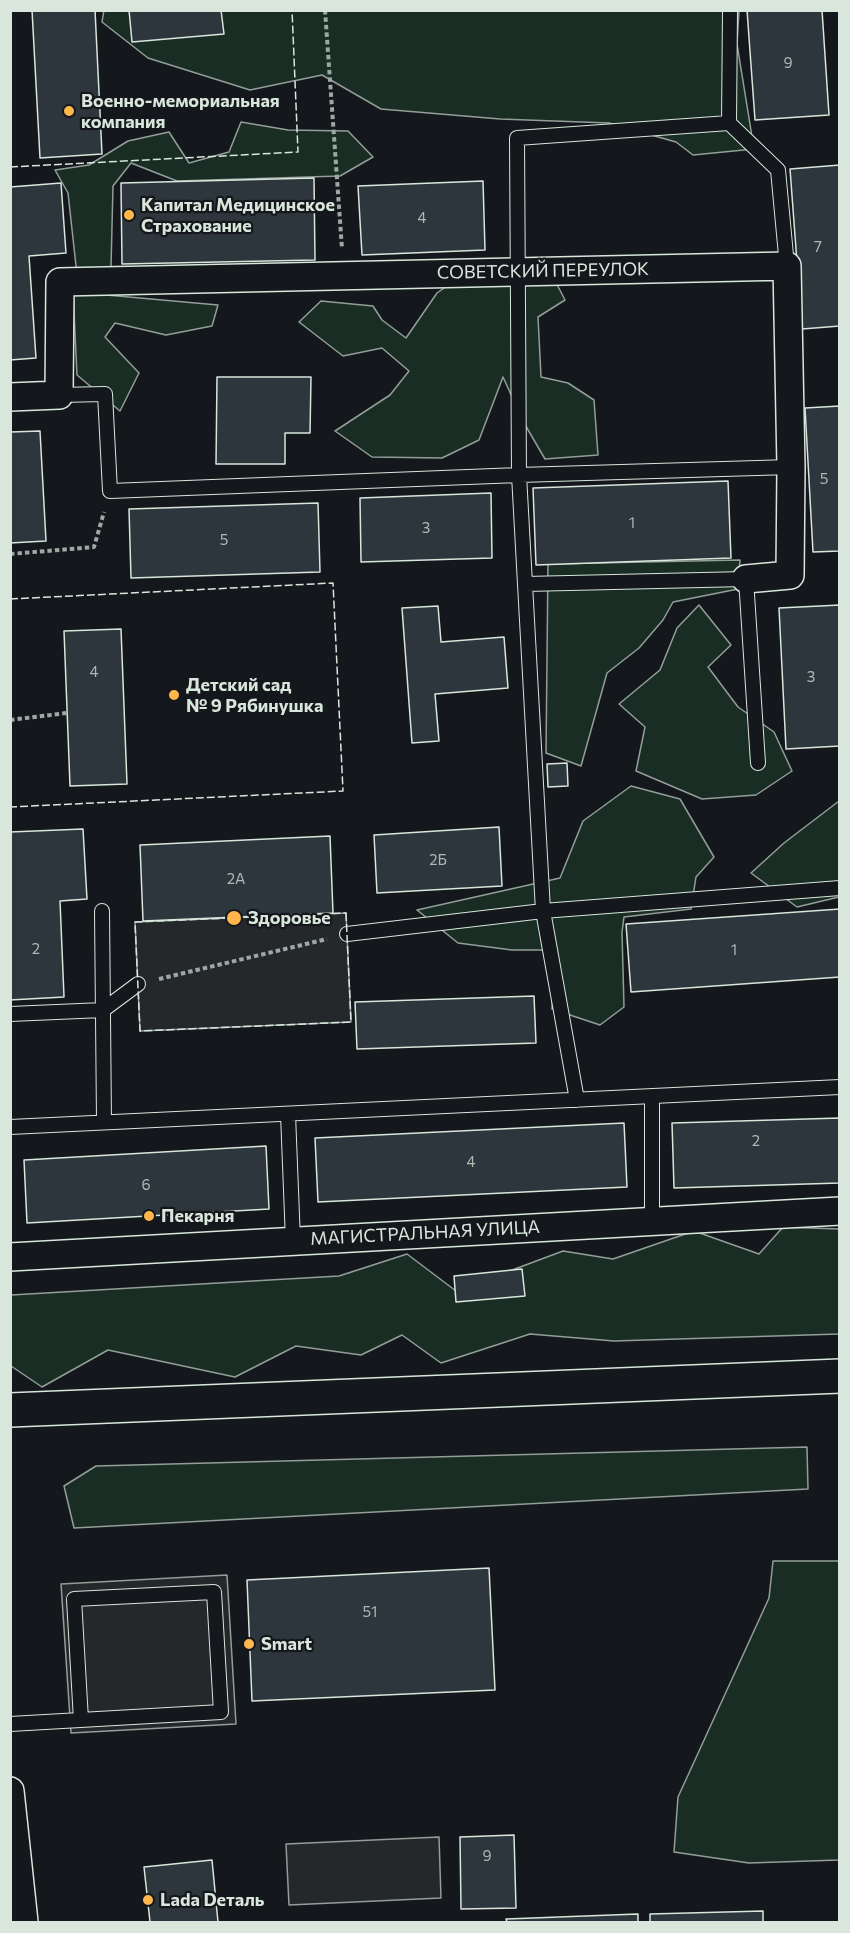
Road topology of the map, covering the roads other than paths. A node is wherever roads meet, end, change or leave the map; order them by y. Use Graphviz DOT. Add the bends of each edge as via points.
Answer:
graph roads {
  1 [pos="730,10"];
  2 [pos="729,123"];
  3 [pos="787,266"];
  4 [pos="517,272"];
  5 [pos="59,395"];
  6 [pos="10,397"];
  7 [pos="791,467"];
  8 [pos="519,475"];
  9 [pos="746,579"];
  10 [pos="525,584"];
  11 [pos="758,763"];
  12 [pos="840,888"];
  13 [pos="102,911"];
  14 [pos="543,911"];
  15 [pos="347,934"];
  16 [pos="138,984"];
  17 [pos="103,1010"];
  18 [pos="10,1014"];
  19 [pos="840,1087"];
  20 [pos="652,1096"];
  21 [pos="577,1100"];
  22 [pos="288,1114"];
  23 [pos="104,1122"];
  24 [pos="10,1127"];
  25 [pos="840,1211"];
  26 [pos="652,1221"];
  27 [pos="293,1240"];
  28 [pos="10,1257"];
  29 [pos="840,1377"];
  30 [pos="10,1410"];
  31 [pos="81,1720"];
  32 [pos="10,1725"];
  33 [pos="11,1793"];
  34 [pos="24,1923"];
  1 -- 2 [label="lane"];
  2 -- 3 [label="lane" via="778,170"];
  2 -- 4 [label="lane" via="517,138"];
  3 -- 4 [label="street, СОВЕТСКИЙ ПЕРЕУЛОК"];
  3 -- 7 [label="street"];
  4 -- 5 [label="street, СОВЕТСКИЙ ПЕРЕУЛОК" via="60,282"];
  4 -- 8 [label="lane"];
  5 -- 6 [label="street"];
  5 -- 8 [label="lane" via="105,394 111,491"];
  7 -- 8 [label="lane"];
  7 -- 9 [label="street" via="790,575"];
  8 -- 10 [label="lane"];
  9 -- 10 [label="lane"];
  9 -- 11 [label="lane"];
  10 -- 14 [label="lane"];
  12 -- 14 [label="lane"];
  13 -- 17 [label="lane"];
  14 -- 15 [label="lane"];
  14 -- 21 [label="lane"];
  16 -- 17 [label="lane"];
  17 -- 18 [label="lane"];
  17 -- 23 [label="lane"];
  19 -- 20 [label="lane"];
  20 -- 21 [label="lane"];
  20 -- 26 [label="lane"];
  21 -- 22 [label="lane"];
  22 -- 23 [label="lane"];
  22 -- 27 [label="lane"];
  23 -- 24 [label="lane"];
  25 -- 26 [label="street, МАГИСТРАЛЬНАЯ УЛИЦА"];
  26 -- 27 [label="street, МАГИСТРАЛЬНАЯ УЛИЦА"];
  27 -- 28 [label="street, МАГИСТРАЛЬНАЯ УЛИЦА"];
  29 -- 30 [label="main road"];
  31 -- 31 [label="lane" via="74,1599 214,1592 221,1712"];
  31 -- 32 [label="lane"];
  33 -- 34 [label="street"];
}
